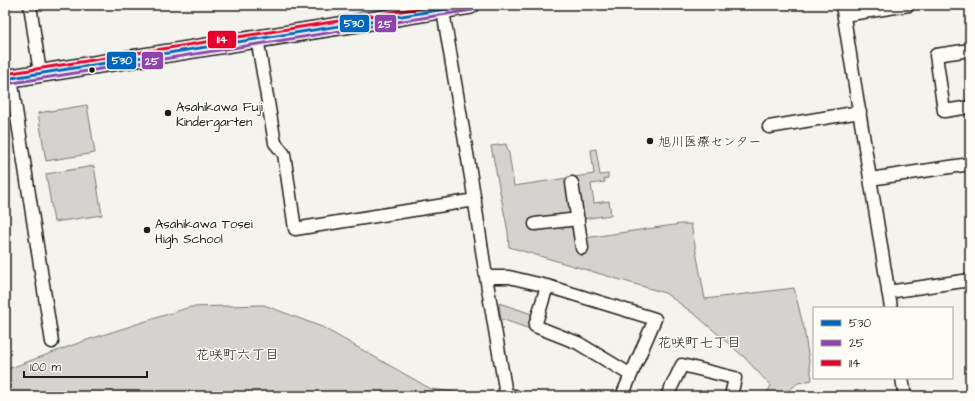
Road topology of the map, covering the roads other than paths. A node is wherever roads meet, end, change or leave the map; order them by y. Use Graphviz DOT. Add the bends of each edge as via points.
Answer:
graph roads {
  1 [pos="30,5"];
  2 [pos="471,5"];
  3 [pos="909,5"];
  4 [pos="442,7"];
  5 [pos="843,10"];
  6 [pos="257,38"];
  7 [pos="970,50"];
  8 [pos="40,73"];
  9 [pos="8,78"];
  10 [pos="970,107"];
  11 [pos="860,112"];
  12 [pos="769,127"];
  13 [pos="970,164"];
  14 [pos="870,179"];
  15 [pos="572,182"];
  16 [pos="475,200"];
  17 [pos="578,219"];
  18 [pos="535,224"];
  19 [pos="582,248"];
  20 [pos="486,277"];
  21 [pos="970,280"];
  22 [pos="547,286"];
  23 [pos="888,292"];
  24 [pos="891,307"];
  25 [pos="52,342"];
  26 [pos="631,375"];
  27 [pos="902,379"];
  28 [pos="516,396"];
  29 [pos="622,396"];
  30 [pos="667,396"];
  31 [pos="731,396"];
  32 [pos="905,396"];
  1 -- 8 [label="street"];
  2 -- 4 [label="highway"];
  3 -- 5 [label="street"];
  4 -- 6 [label="highway"];
  4 -- 16 [label="street"];
  5 -- 11 [label="street"];
  6 -- 8 [label="highway"];
  6 -- 16 [label="street" via="275,143 284,154 295,229"];
  7 -- 10 [label="street" via="936,55 944,111"];
  8 -- 9 [label="highway"];
  9 -- 25 [label="street"];
  11 -- 12 [label="street"];
  11 -- 14 [label="street"];
  13 -- 14 [label="street"];
  14 -- 23 [label="street"];
  15 -- 17 [label="street"];
  16 -- 20 [label="street"];
  17 -- 18 [label="street"];
  17 -- 19 [label="street"];
  20 -- 22 [label="street" via="509,277"];
  20 -- 28 [label="street" via="506,394"];
  21 -- 23 [label="street"];
  22 -- 26 [label="street" via="535,326 578,343"];
  22 -- 26 [label="street" via="655,319"];
  23 -- 24 [label="street"];
  26 -- 29 [label="street"];
  27 -- 32 [label="street"];
  30 -- 31 [label="street" via="682,365 735,378"];
}
